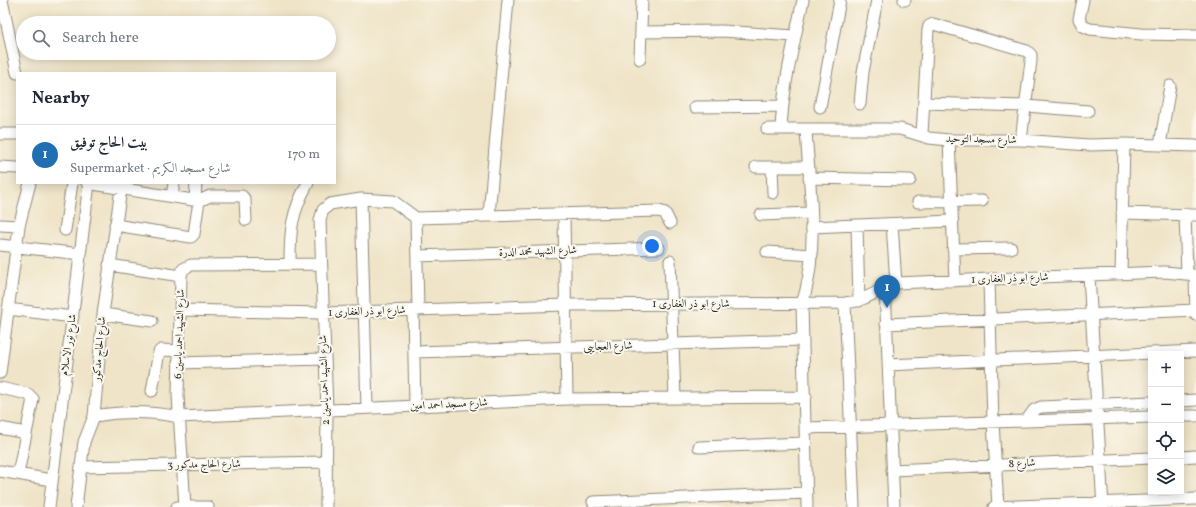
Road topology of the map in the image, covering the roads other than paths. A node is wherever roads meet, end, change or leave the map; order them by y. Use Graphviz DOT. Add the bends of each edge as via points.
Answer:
graph roads {
  1 [pos="2,0"];
  2 [pos="508,0"];
  3 [pos="642,0"];
  4 [pos="803,0"];
  5 [pos="840,0"];
  6 [pos="877,0"];
  7 [pos="1083,0"];
  8 [pos="641,32"];
  9 [pos="1196,35"];
  10 [pos="795,36"];
  11 [pos="640,59"];
  12 [pos="17,72"];
  13 [pos="1170,86"];
  14 [pos="925,103"];
  15 [pos="860,104"];
  16 [pos="782,106"];
  17 [pos="1026,106"];
  18 [pos="695,107"];
  19 [pos="820,107"];
  20 [pos="1088,111"];
  21 [pos="767,129"];
  22 [pos="781,129"];
  23 [pos="806,129"];
  24 [pos="0,134"];
  25 [pos="16,134"];
  26 [pos="922,134"];
  27 [pos="949,140"];
  28 [pos="1021,140"];
  29 [pos="1124,144"];
  30 [pos="1160,145"];
  31 [pos="1196,146"];
  32 [pos="0,167"];
  33 [pos="756,167"];
  34 [pos="772,167"];
  35 [pos="808,167"];
  36 [pos="16,168"];
  37 [pos="809,178"];
  38 [pos="910,180"];
  39 [pos="30,184"];
  40 [pos="72,184"];
  41 [pos="88,184"];
  42 [pos="94,184"];
  43 [pos="174,184"];
  44 [pos="196,184"];
  45 [pos="308,184"];
  46 [pos="142,187"];
  47 [pos="121,189"];
  48 [pos="773,192"];
  49 [pos="172,197"];
  50 [pos="197,200"];
  51 [pos="361,200"];
  52 [pos="982,201"];
  53 [pos="918,202"];
  54 [pos="951,202"];
  55 [pos="810,213"];
  56 [pos="1122,213"];
  57 [pos="489,215"];
  58 [pos="564,215"];
  59 [pos="761,215"];
  60 [pos="1191,215"];
  61 [pos="416,218"];
  62 [pos="246,220"];
  63 [pos="952,221"];
  64 [pos="670,223"];
  65 [pos="892,224"];
  66 [pos="0,225"];
  67 [pos="856,225"];
  68 [pos="19,226"];
  69 [pos="115,226"];
  70 [pos="811,227"];
  71 [pos="65,230"];
  72 [pos="0,245"];
  73 [pos="16,246"];
  74 [pos="659,248"];
  75 [pos="1011,248"];
  76 [pos="953,249"];
  77 [pos="565,251"];
  78 [pos="767,252"];
  79 [pos="81,254"];
  80 [pos="812,255"];
  81 [pos="417,256"];
  82 [pos="670,261"];
  83 [pos="290,264"];
  84 [pos="321,264"];
  85 [pos="110,265"];
  86 [pos="1121,274"];
  87 [pos="1193,275"];
  88 [pos="181,276"];
  89 [pos="1089,276"];
  90 [pos="989,280"];
  91 [pos="955,281"];
  92 [pos="896,283"];
  93 [pos="885,287"];
  94 [pos="859,302"];
  95 [pos="845,303"];
  96 [pos="672,304"];
  97 [pos="802,304"];
  98 [pos="566,305"];
  99 [pos="181,310"];
  100 [pos="415,310"];
  101 [pos="1196,310"];
  102 [pos="6,311"];
  103 [pos="365,311"];
  104 [pos="323,313"];
  105 [pos="103,314"];
  106 [pos="1092,314"];
  107 [pos="1196,315"];
  108 [pos="73,316"];
  109 [pos="990,319"];
  110 [pos="152,320"];
  111 [pos="886,324"];
  112 [pos="2,340"];
  113 [pos="803,340"];
  114 [pos="673,345"];
  115 [pos="566,348"];
  116 [pos="179,351"];
  117 [pos="1196,351"];
  118 [pos="414,352"];
  119 [pos="1094,356"];
  120 [pos="325,359"];
  121 [pos="991,360"];
  122 [pos="178,363"];
  123 [pos="888,365"];
  124 [pos="0,373"];
  125 [pos="0,388"];
  126 [pos="152,391"];
  127 [pos="806,397"];
  128 [pos="675,398"];
  129 [pos="567,400"];
  130 [pos="1196,400"];
  131 [pos="1184,401"];
  132 [pos="1148,402"];
  133 [pos="1098,404"];
  134 [pos="415,406"];
  135 [pos="367,408"];
  136 [pos="327,410"];
  137 [pos="94,416"];
  138 [pos="1184,416"];
  139 [pos="1196,416"];
  140 [pos="179,417"];
  141 [pos="1148,417"];
  142 [pos="1099,420"];
  143 [pos="1026,421"];
  144 [pos="993,422"];
  145 [pos="891,425"];
  146 [pos="850,426"];
  147 [pos="0,428"];
  148 [pos="806,428"];
  149 [pos="26,433"];
  150 [pos="806,443"];
  151 [pos="698,446"];
  152 [pos="1196,456"];
  153 [pos="1184,457"];
  154 [pos="1148,458"];
  155 [pos="1101,461"];
  156 [pos="327,462"];
  157 [pos="183,465"];
  158 [pos="996,466"];
  159 [pos="81,467"];
  160 [pos="892,470"];
  161 [pos="0,471"];
  162 [pos="18,474"];
  163 [pos="51,480"];
  164 [pos="807,493"];
  165 [pos="1196,499"];
  166 [pos="593,502"];
  167 [pos="1103,505"];
  168 [pos="49,507"];
  169 [pos="76,507"];
  170 [pos="177,507"];
  171 [pos="186,507"];
  172 [pos="208,507"];
  173 [pos="326,507"];
  174 [pos="807,507"];
  175 [pos="854,507"];
  176 [pos="894,507"];
  177 [pos="994,507"];
  178 [pos="998,507"];
  1 -- 12 [label="street"];
  2 -- 57 [label="street"];
  3 -- 8 [label="street"];
  4 -- 10 [label="street"];
  5 -- 19 [label="street"];
  6 -- 15 [label="street" via="863,72"];
  7 -- 9 [label="street" via="1079,19 1083,26 1090,29 1141,34"];
  8 -- 10 [label="street" via="722,31"];
  8 -- 11 [label="street"];
  10 -- 16 [label="street"];
  13 -- 30 [label="street"];
  14 -- 17 [label="street"];
  14 -- 17 [label="street" via="928,30 933,24 1027,51 1031,55 1031,61"];
  14 -- 26 [label="street"];
  16 -- 18 [label="street"];
  16 -- 22 [label="street"];
  17 -- 20 [label="street"];
  17 -- 28 [label="street"];
  21 -- 22 [label="street, شارع مسجد التوحيد"];
  22 -- 23 [label="street, شارع مسجد التوحيد"];
  23 -- 26 [label="street, شارع مسجد التوحيد" via="900,129"];
  23 -- 35 [label="street"];
  24 -- 25 [label="street"];
  26 -- 27 [label="street, شارع مسجد التوحيد" via="929,138"];
  27 -- 28 [label="street, شارع مسجد التوحيد"];
  27 -- 54 [label="street"];
  28 -- 29 [label="street, شارع مسجد التوحيد" via="1089,145"];
  29 -- 30 [label="street, شارع مسجد التوحيد"];
  29 -- 56 [label="street"];
  30 -- 31 [label="street, شارع مسجد التوحيد"];
  32 -- 36 [label="street"];
  33 -- 34 [label="street"];
  34 -- 35 [label="street"];
  34 -- 48 [label="street"];
  35 -- 37 [label="street"];
  37 -- 38 [label="street"];
  37 -- 55 [label="street"];
  39 -- 68 [label="street"];
  40 -- 71 [label="street"];
  41 -- 79 [label="street, شارع نور الاسلام"];
  42 -- 47 [label="street"];
  43 -- 49 [label="street"];
  44 -- 50 [label="street"];
  45 -- 83 [label="street" via="293,214"];
  46 -- 47 [label="street"];
  46 -- 49 [label="street"];
  47 -- 69 [label="street, شارع الحاج مدكور"];
  49 -- 50 [label="street"];
  50 -- 62 [label="street" via="210,196 242,196 245,200"];
  50 -- 69 [label="street" via="194,234 190,237"];
  51 -- 61 [label="street, شارع الشهيد احمد ياسين 2" via="393,201"];
  51 -- 84 [label="street, شارع الشهيد احمد ياسين 2" via="330,204 323,210 320,220"];
  51 -- 103 [label="street"];
  52 -- 54 [label="street"];
  53 -- 54 [label="street"];
  54 -- 63 [label="street"];
  55 -- 59 [label="street"];
  55 -- 70 [label="street"];
  56 -- 60 [label="street"];
  56 -- 86 [label="street"];
  57 -- 58 [label="street"];
  57 -- 61 [label="street"];
  58 -- 64 [label="street" via="659,211 665,213"];
  58 -- 77 [label="street"];
  60 -- 87 [label="street"];
  61 -- 81 [label="street"];
  63 -- 65 [label="street"];
  63 -- 76 [label="street"];
  65 -- 67 [label="street"];
  65 -- 92 [label="street"];
  66 -- 68 [label="street"];
  67 -- 70 [label="street"];
  67 -- 94 [label="street"];
  68 -- 73 [label="street"];
  69 -- 85 [label="street, شارع الحاج مدكور"];
  70 -- 80 [label="street"];
  72 -- 73 [label="street"];
  73 -- 79 [label="street"];
  73 -- 102 [label="street"];
  74 -- 77 [label="street, شارع الشهيد محمد الدرة"];
  75 -- 76 [label="street"];
  76 -- 91 [label="street"];
  77 -- 81 [label="street, شارع الشهيد محمد الدرة"];
  77 -- 98 [label="street"];
  78 -- 80 [label="street"];
  79 -- 108 [label="street, شارع نور الاسلام"];
  80 -- 97 [label="street" via="809,281"];
  81 -- 100 [label="street"];
  82 -- 96 [label="street"];
  83 -- 84 [label="street, شارع الشهيد احمد ياسين 6"];
  83 -- 88 [label="street, شارع الشهيد احمد ياسين 6" via="191,265 183,269"];
  84 -- 104 [label="street, شارع الشهيد احمد ياسين 2"];
  85 -- 88 [label="street"];
  85 -- 105 [label="street, شارع الحاج مدكور"];
  86 -- 87 [label="street, شارع ابو ذر الغفارى 1" via="1164,272"];
  86 -- 89 [label="street, شارع ابو ذر الغفارى 1"];
  87 -- 101 [label="street"];
  88 -- 99 [label="street, شارع الشهيد احمد ياسين 6"];
  89 -- 90 [label="street, شارع ابو ذر الغفارى 1"];
  89 -- 106 [label="street"];
  90 -- 91 [label="street, شارع ابو ذر الغفارى 1"];
  90 -- 109 [label="street"];
  91 -- 92 [label="street, شارع ابو ذر الغفارى 1"];
  92 -- 93 [label="street, شارع ابو ذر الغفارى 1"];
  93 -- 94 [label="street, شارع ابو ذر الغفارى 1"];
  93 -- 111 [label="street"];
  94 -- 95 [label="street, شارع ابو ذر الغفارى 1"];
  95 -- 97 [label="street, شارع ابو ذر الغفارى 1"];
  95 -- 146 [label="street"];
  96 -- 97 [label="street, شارع ابو ذر الغفارى 1"];
  96 -- 98 [label="street, شارع ابو ذر الغفارى 1"];
  96 -- 114 [label="street"];
  97 -- 113 [label="street"];
  98 -- 100 [label="street, شارع ابو ذر الغفارى 1"];
  98 -- 115 [label="street"];
  99 -- 104 [label="street, شارع ابو ذر الغفارى 1"];
  99 -- 116 [label="street, شارع الشهيد احمد ياسين 6"];
  100 -- 103 [label="street, شارع ابو ذر الغفارى 1"];
  100 -- 118 [label="street"];
  101 -- 106 [label="street"];
  101 -- 107 [label="street"];
  102 -- 108 [label="street"];
  102 -- 112 [label="street"];
  103 -- 104 [label="street, شارع ابو ذر الغفارى 1"];
  103 -- 135 [label="street"];
  104 -- 120 [label="street, شارع الشهيد احمد ياسين 2"];
  105 -- 110 [label="street"];
  105 -- 137 [label="street, شارع الحاج مدكور"];
  106 -- 109 [label="street"];
  106 -- 119 [label="street"];
  108 -- 163 [label="street, شارع نور الاسلام"];
  109 -- 111 [label="street"];
  109 -- 121 [label="street"];
  111 -- 123 [label="street"];
  112 -- 124 [label="street"];
  113 -- 114 [label="street, شارع العجايبى"];
  113 -- 127 [label="street"];
  114 -- 115 [label="street, شارع العجايبى"];
  114 -- 128 [label="street"];
  115 -- 118 [label="street, شارع العجايبى"];
  115 -- 129 [label="street"];
  116 -- 122 [label="street, شارع الشهيد احمد ياسين 6"];
  116 -- 126 [label="street" via="159,352"];
  117 -- 119 [label="street"];
  118 -- 134 [label="street"];
  119 -- 121 [label="street"];
  119 -- 133 [label="street"];
  120 -- 122 [label="street"];
  120 -- 136 [label="street, شارع الشهيد احمد ياسين 2"];
  121 -- 123 [label="street"];
  121 -- 144 [label="street"];
  122 -- 140 [label="street, شارع الشهيد احمد ياسين 6"];
  123 -- 145 [label="street"];
  125 -- 149 [label="street" via="28,394 33,399"];
  127 -- 128 [label="street, شارع مسجد احمد امين"];
  127 -- 148 [label="street"];
  128 -- 129 [label="street, شارع مسجد احمد امين"];
  129 -- 134 [label="street, شارع مسجد احمد امين"];
  130 -- 131 [label="street"];
  132 -- 133 [label="street"];
  133 -- 142 [label="street"];
  133 -- 143 [label="street" via="1041,406 1034,410"];
  134 -- 135 [label="street, شارع مسجد احمد امين"];
  135 -- 136 [label="street, شارع مسجد احمد امين"];
  136 -- 140 [label="street, شارع مسجد احمد امين"];
  136 -- 156 [label="street, شارع الشهيد احمد ياسين 2"];
  137 -- 140 [label="street, شارع مسجد احمد امين" via="142,411"];
  137 -- 159 [label="street, شارع الحاج مدكور" via="84,442"];
  138 -- 139 [label="street"];
  140 -- 157 [label="street, شارع الشهيد احمد ياسين 6"];
  141 -- 142 [label="street"];
  142 -- 143 [label="street"];
  142 -- 155 [label="street"];
  143 -- 144 [label="street"];
  144 -- 145 [label="street"];
  144 -- 158 [label="street"];
  145 -- 146 [label="street"];
  145 -- 160 [label="street"];
  146 -- 148 [label="street"];
  146 -- 175 [label="street"];
  147 -- 149 [label="street"];
  148 -- 150 [label="street"];
  149 -- 162 [label="street"];
  150 -- 151 [label="street"];
  150 -- 164 [label="street"];
  152 -- 153 [label="street"];
  154 -- 155 [label="street, شارع 8"];
  155 -- 158 [label="street, شارع 8"];
  155 -- 167 [label="street"];
  156 -- 157 [label="street, شارع الحاج مدكور 3"];
  156 -- 173 [label="street, شارع الشهيد احمد ياسين 2"];
  157 -- 159 [label="street, شارع الحاج مدكور 3"];
  157 -- 171 [label="street, شارع الشهيد احمد ياسين 6"];
  158 -- 160 [label="street, شارع 8"];
  158 -- 178 [label="street"];
  159 -- 169 [label="street, شارع الحاج مدكور"];
  160 -- 176 [label="street"];
  161 -- 162 [label="street"];
  162 -- 163 [label="street"];
  163 -- 168 [label="street, شارع نور الاسلام"];
  164 -- 166 [label="street"];
  164 -- 174 [label="street"];
  165 -- 167 [label="street"];
  167 -- 178 [label="street"];
  170 -- 171 [label="street"];
  171 -- 172 [label="street"];
  177 -- 178 [label="street"];
}
